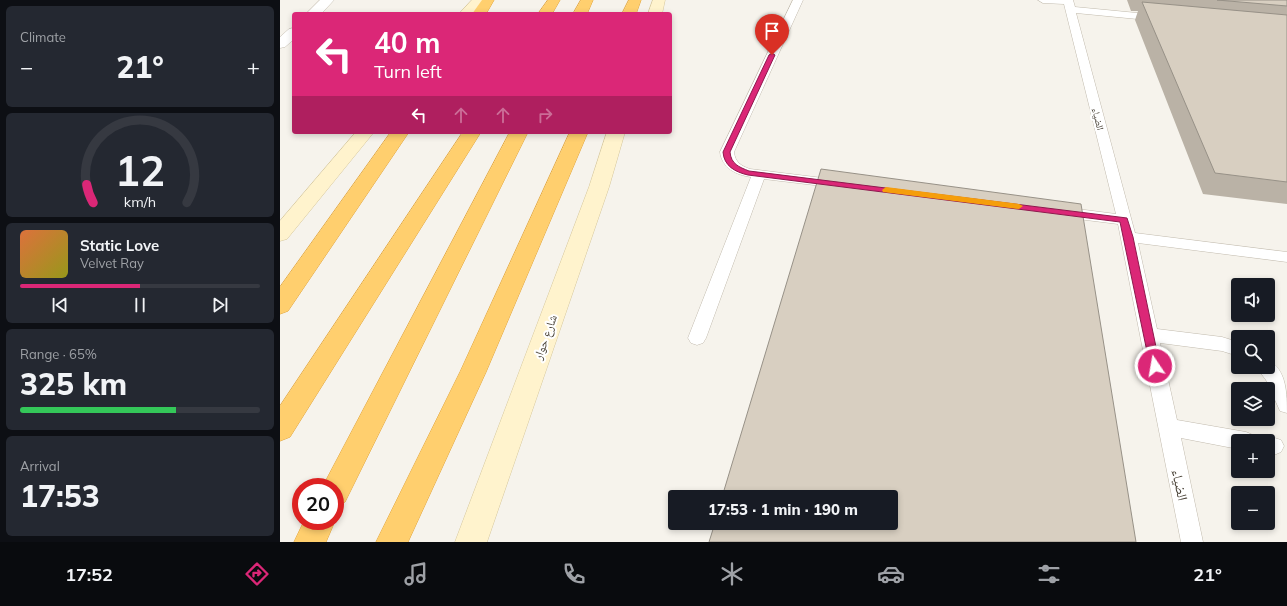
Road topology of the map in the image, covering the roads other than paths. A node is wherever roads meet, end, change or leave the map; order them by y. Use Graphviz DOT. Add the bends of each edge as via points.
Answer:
graph roads {
  1 [pos="328,0"];
  2 [pos="480,0"];
  3 [pos="488,0"];
  4 [pos="554,0"];
  5 [pos="587,0"];
  6 [pos="635,0"];
  7 [pos="659,0"];
  8 [pos="798,0"];
  9 [pos="1043,0"];
  10 [pos="1069,4"];
  11 [pos="315,12"];
  12 [pos="468,12"];
  13 [pos="480,12"];
  14 [pos="546,12"];
  15 [pos="581,12"];
  16 [pos="630,12"];
  17 [pos="656,12"];
  18 [pos="1171,19"];
  19 [pos="292,34"];
  20 [pos="280,44"];
  21 [pos="363,134"];
  22 [pos="399,134"];
  23 [pos="471,134"];
  24 [pos="518,134"];
  25 [pos="578,134"];
  26 [pos="615,134"];
  27 [pos="759,174"];
  28 [pos="854,186"];
  29 [pos="1052,211"];
  30 [pos="1126,228"];
  31 [pos="280,234"];
  32 [pos="1287,258"];
  33 [pos="280,305"];
  34 [pos="1149,335"];
  35 [pos="697,338"];
  36 [pos="1231,347"];
  37 [pos="1272,374"];
  38 [pos="1287,405"];
  39 [pos="1168,427"];
  40 [pos="280,429"];
  41 [pos="1231,438"];
  42 [pos="342,478"];
  43 [pos="316,530"];
  44 [pos="310,542"];
  45 [pos="392,542"];
  46 [pos="471,542"];
  47 [pos="1192,542"];
  1 -- 11 [label="street"];
  2 -- 12 [label="main road"];
  3 -- 13 [label="highway"];
  4 -- 14 [label="highway"];
  5 -- 15 [label="highway"];
  6 -- 16 [label="highway"];
  7 -- 17 [label="main road"];
  8 -- 27 [label="lane" via="727,152 727,158 735,167 748,173"];
  9 -- 10 [label="lane"];
  10 -- 18 [label="lane"];
  10 -- 30 [label="lane, الضياء"];
  19 -- 20 [label="street"];
  21 -- 31 [label="main road"];
  22 -- 33 [label="highway"];
  23 -- 40 [label="highway"];
  24 -- 42 [label="highway"];
  25 -- 45 [label="highway" via="473,372"];
  26 -- 46 [label="main road, شارع حوار"];
  27 -- 28 [label="lane"];
  27 -- 35 [label="lane"];
  29 -- 30 [label="lane"];
  30 -- 32 [label="lane"];
  30 -- 34 [label="lane, الضياء"];
  34 -- 36 [label="lane"];
  34 -- 39 [label="lane, الضياء"];
  37 -- 38 [label="lane"];
  39 -- 41 [label="lane"];
  39 -- 47 [label="lane, الضياء"];
  43 -- 44 [label="highway"];
}
